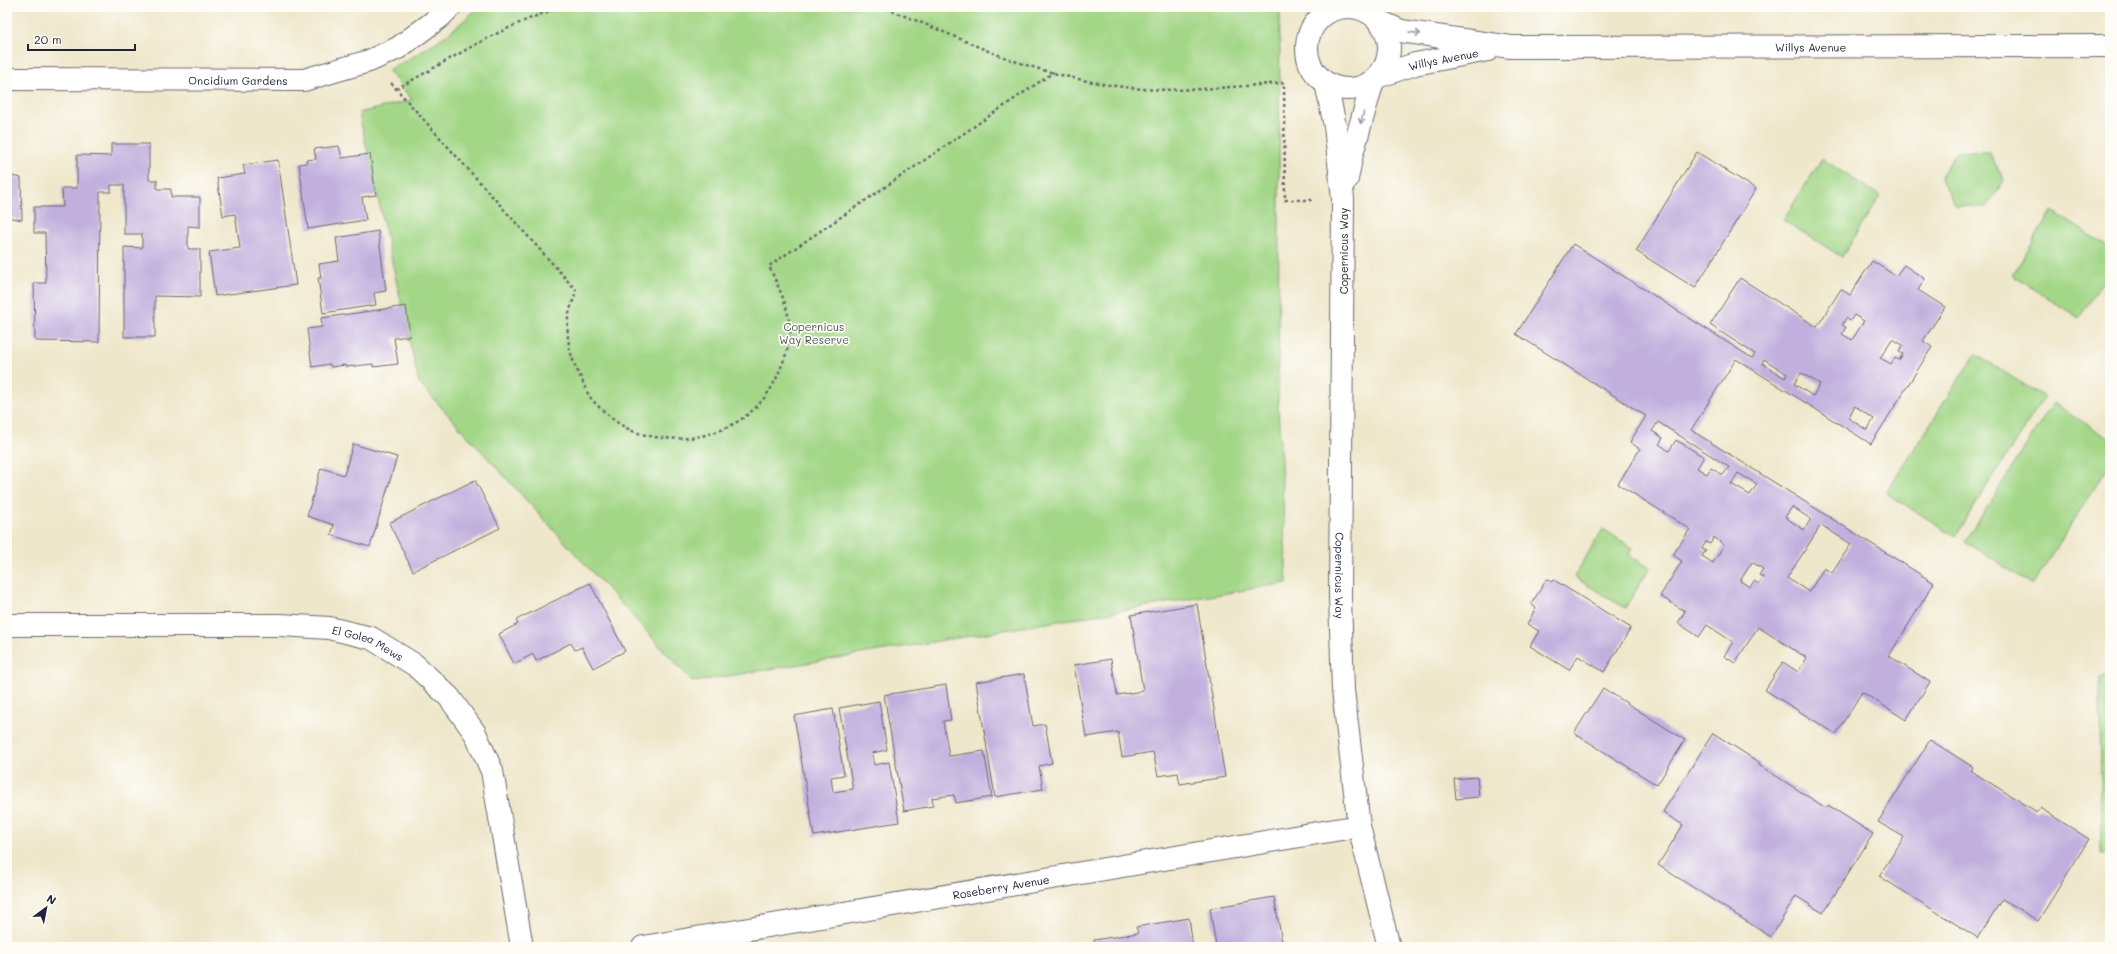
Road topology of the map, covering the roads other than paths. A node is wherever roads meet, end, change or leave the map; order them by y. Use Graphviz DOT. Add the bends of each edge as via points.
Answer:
graph roads {
  1 [pos="450,7"];
  2 [pos="1370,13"];
  3 [pos="1317,15"];
  4 [pos="2110,46"];
  5 [pos="1511,47"];
  6 [pos="1375,79"];
  7 [pos="7,80"];
  8 [pos="1326,83"];
  9 [pos="1343,199"];
  10 [pos="7,625"];
  11 [pos="1358,826"];
  12 [pos="522,947"];
  13 [pos="643,947"];
  14 [pos="1389,947"];
  1 -- 7 [label="street, Oncidium Gardens" via="398,48 369,62 304,80"];
  2 -- 3 [label="street" via="1356,8 1333,10 1323,16"];
  2 -- 5 [label="street, Willys Avenue, one-way" via="1401,31"];
  2 -- 6 [label="street" via="1385,32 1388,43 1388,56"];
  3 -- 8 [label="street" via="1307,49 1309,62 1316,74"];
  4 -- 5 [label="street, Willys Avenue"];
  5 -- 6 [label="street, Willys Avenue" via="1415,64"];
  6 -- 8 [label="street" via="1362,87 1350,89 1337,88"];
  6 -- 9 [label="street, Copernicus Way, one-way" via="1352,154"];
  8 -- 9 [label="street, Copernicus Way" via="1335,126"];
  9 -- 11 [label="street, Copernicus Way" via="1341,612 1343,690"];
  10 -- 12 [label="street, El Golea Mews" via="281,625 329,628 371,638 415,665 449,696 475,733 492,771"];
  11 -- 13 [label="street, Roseberry Avenue"];
  11 -- 14 [label="street, Copernicus Way"];
}
